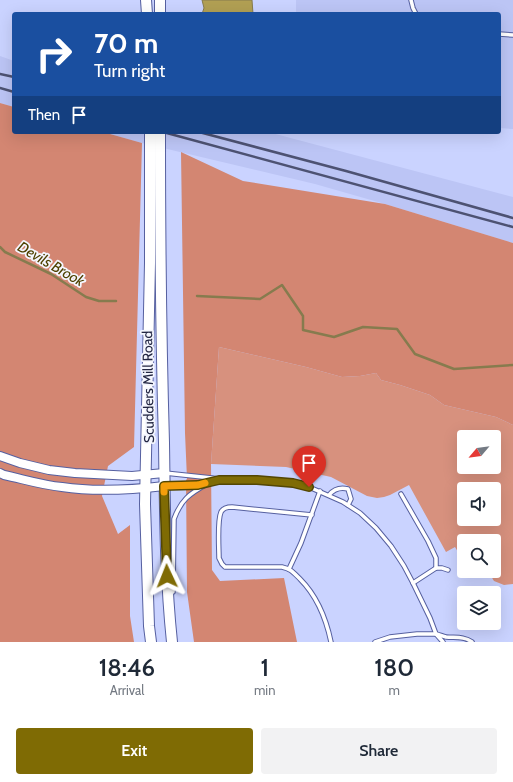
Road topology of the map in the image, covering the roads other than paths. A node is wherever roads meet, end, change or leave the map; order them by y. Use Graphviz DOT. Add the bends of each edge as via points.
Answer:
graph roads {
  1 [pos="146,0"];
  2 [pos="160,0"];
  3 [pos="411,0"];
  4 [pos="147,12"];
  5 [pos="160,12"];
  6 [pos="415,12"];
  7 [pos="501,34"];
  8 [pos="513,35"];
  9 [pos="155,134"];
  10 [pos="0,456"];
  11 [pos="0,473"];
  12 [pos="164,473"];
  13 [pos="145,474"];
  14 [pos="219,480"];
  15 [pos="164,486"];
  16 [pos="145,488"];
  17 [pos="320,491"];
  18 [pos="401,494"];
  19 [pos="329,495"];
  20 [pos="348,505"];
  21 [pos="312,515"];
  22 [pos="436,568"];
  23 [pos="289,569"];
  24 [pos="448,570"];
  25 [pos="413,583"];
  26 [pos="168,605"];
  27 [pos="436,634"];
  28 [pos="151,642"];
  29 [pos="172,642"];
  30 [pos="331,642"];
  31 [pos="375,642"];
  32 [pos="443,642"];
  33 [pos="472,642"];
  1 -- 4 [label="main road"];
  2 -- 5 [label="main road"];
  3 -- 6 [label="lane"];
  7 -- 8 [label="lane"];
  9 -- 12 [label="main road, Scudders Mill Road"];
  9 -- 13 [label="main road, Scudders Mill Road"];
  10 -- 13 [label="street" via="49,470 132,476"];
  11 -- 16 [label="street" via="62,487 106,490"];
  12 -- 13 [label="street"];
  12 -- 14 [label="lane"];
  12 -- 15 [label="main road, Scudders Mill Road"];
  13 -- 16 [label="main road, Scudders Mill Road"];
  14 -- 15 [label="lane" via="198,485"];
  14 -- 17 [label="lane" via="293,483"];
  14 -- 26 [label="lane" via="190,495 177,512 174,520 173,594"];
  15 -- 16 [label="street"];
  15 -- 26 [label="main road, Scudders Mill Road"];
  16 -- 28 [label="main road, Scudders Mill Road"];
  17 -- 19 [label="lane"];
  17 -- 21 [label="lane"];
  18 -- 22 [label="lane" via="428,541 436,558"];
  19 -- 20 [label="lane"];
  19 -- 20 [label="lane" via="342,487 348,489 351,499"];
  20 -- 25 [label="lane" via="376,528 391,546"];
  21 -- 23 [label="lane"];
  21 -- 23 [label="lane" via="232,507 222,511 219,518 219,558 225,567"];
  22 -- 24 [label="lane"];
  22 -- 25 [label="lane"];
  23 -- 30 [label="lane" via="308,586 316,600"];
  25 -- 27 [label="lane"];
  26 -- 29 [label="main road, Scudders Mill Road"];
  27 -- 31 [label="lane" via="390,637"];
  27 -- 32 [label="lane"];
  27 -- 33 [label="lane" via="461,637"];
}
